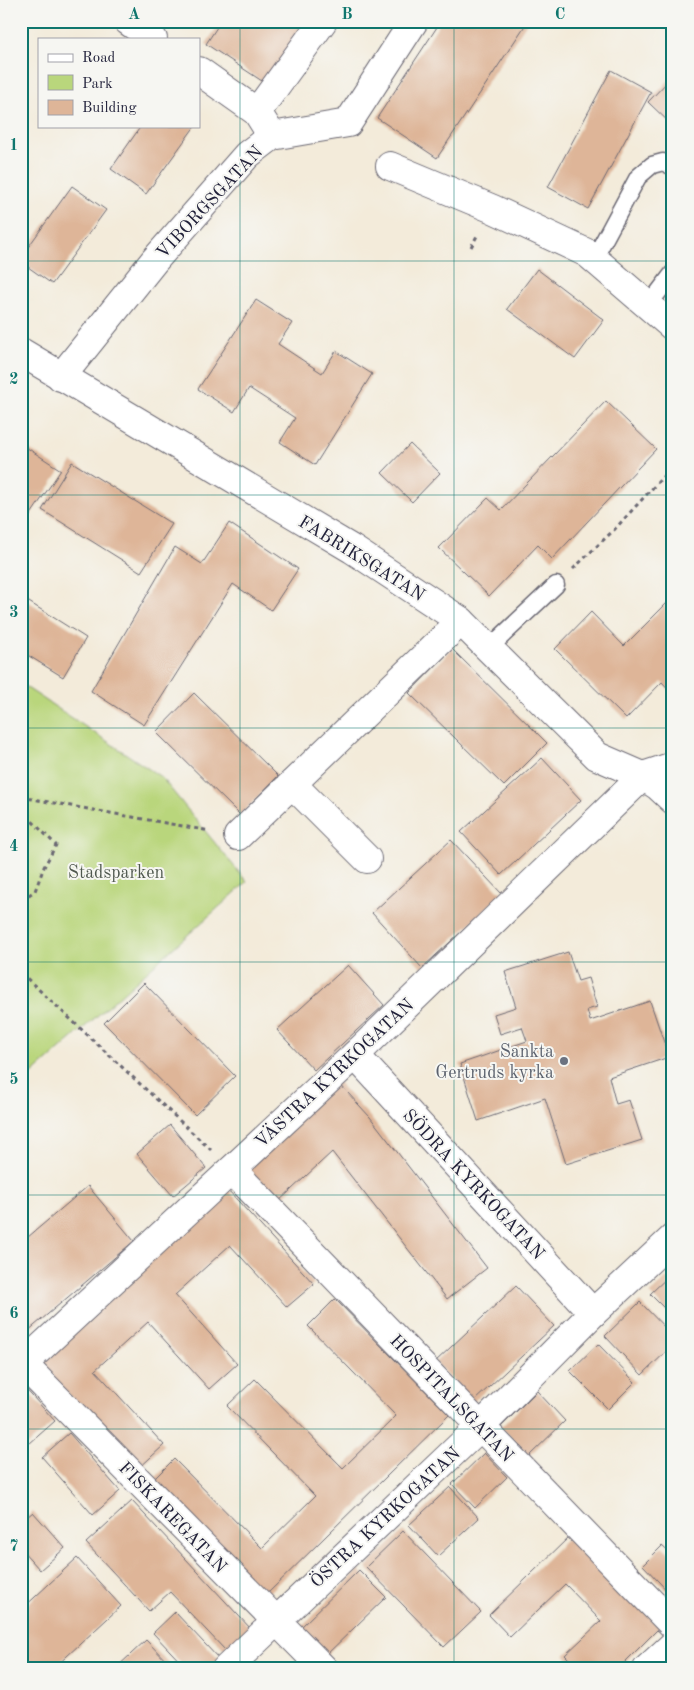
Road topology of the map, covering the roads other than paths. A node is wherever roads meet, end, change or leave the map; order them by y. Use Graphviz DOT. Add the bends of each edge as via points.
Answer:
graph roads {
  1 [pos="128,21"];
  2 [pos="323,21"];
  3 [pos="414,21"];
  4 [pos="152,38"];
  5 [pos="200,72"];
  6 [pos="257,112"];
  7 [pos="272,136"];
  8 [pos="390,166"];
  9 [pos="673,167"];
  10 [pos="594,259"];
  11 [pos="673,273"];
  12 [pos="648,306"];
  13 [pos="673,327"];
  14 [pos="21,352"];
  15 [pos="61,377"];
  16 [pos="556,585"];
  17 [pos="461,621"];
  18 [pos="488,649"];
  19 [pos="673,766"];
  20 [pos="643,776"];
  21 [pos="292,784"];
  22 [pos="673,800"];
  23 [pos="238,836"];
  24 [pos="366,859"];
  25 [pos="355,1055"];
  26 [pos="232,1170"];
  27 [pos="673,1238"];
  28 [pos="593,1313"];
  29 [pos="22,1365"];
  30 [pos="480,1427"];
  31 [pos="275,1622"];
  32 [pos="673,1625"];
  33 [pos="673,1645"];
  34 [pos="226,1669"];
  35 [pos="324,1669"];
  36 [pos="647,1669"];
  1 -- 4 [label="street"];
  2 -- 6 [label="street"];
  3 -- 7 [label="street, VIBORGSGATAN" via="348,123"];
  5 -- 6 [label="street"];
  6 -- 7 [label="street"];
  7 -- 15 [label="street, VIBORGSGATAN" via="247,155"];
  8 -- 10 [label="street" via="493,209"];
  9 -- 10 [label="lane" via="663,162 652,165 638,177"];
  10 -- 12 [label="street"];
  11 -- 12 [label="lane"];
  12 -- 13 [label="street"];
  14 -- 15 [label="street, FABRIKSGATAN"];
  15 -- 17 [label="street, FABRIKSGATAN" via="352,549"];
  16 -- 18 [label="lane"];
  17 -- 18 [label="street, FABRIKSGATAN"];
  17 -- 21 [label="street"];
  18 -- 20 [label="street, FABRIKSGATAN" via="597,756"];
  19 -- 20 [label="street"];
  20 -- 22 [label="street, FABRIKSGATAN"];
  20 -- 25 [label="street, VÄSTRA KYRKOGATAN"];
  21 -- 23 [label="street"];
  21 -- 24 [label="street"];
  25 -- 26 [label="street, VÄSTRA KYRKOGATAN"];
  25 -- 28 [label="street, SÖDRA KYRKOGATAN"];
  26 -- 29 [label="street, VÄSTRA KYRKOGATAN"];
  26 -- 30 [label="street, HOSPITALSGATAN"];
  27 -- 28 [label="street, ÖSTRA KYRKOGATAN"];
  28 -- 30 [label="street, ÖSTRA KYRKOGATAN"];
  29 -- 31 [label="street, FISKAREGATAN"];
  30 -- 31 [label="street, ÖSTRA KYRKOGATAN"];
  30 -- 32 [label="street, HOSPITALSGATAN"];
  31 -- 34 [label="street, ÖSTRA KYRKOGATAN"];
  31 -- 35 [label="street, FISKAREGATAN"];
  33 -- 36 [label="street"];
}
